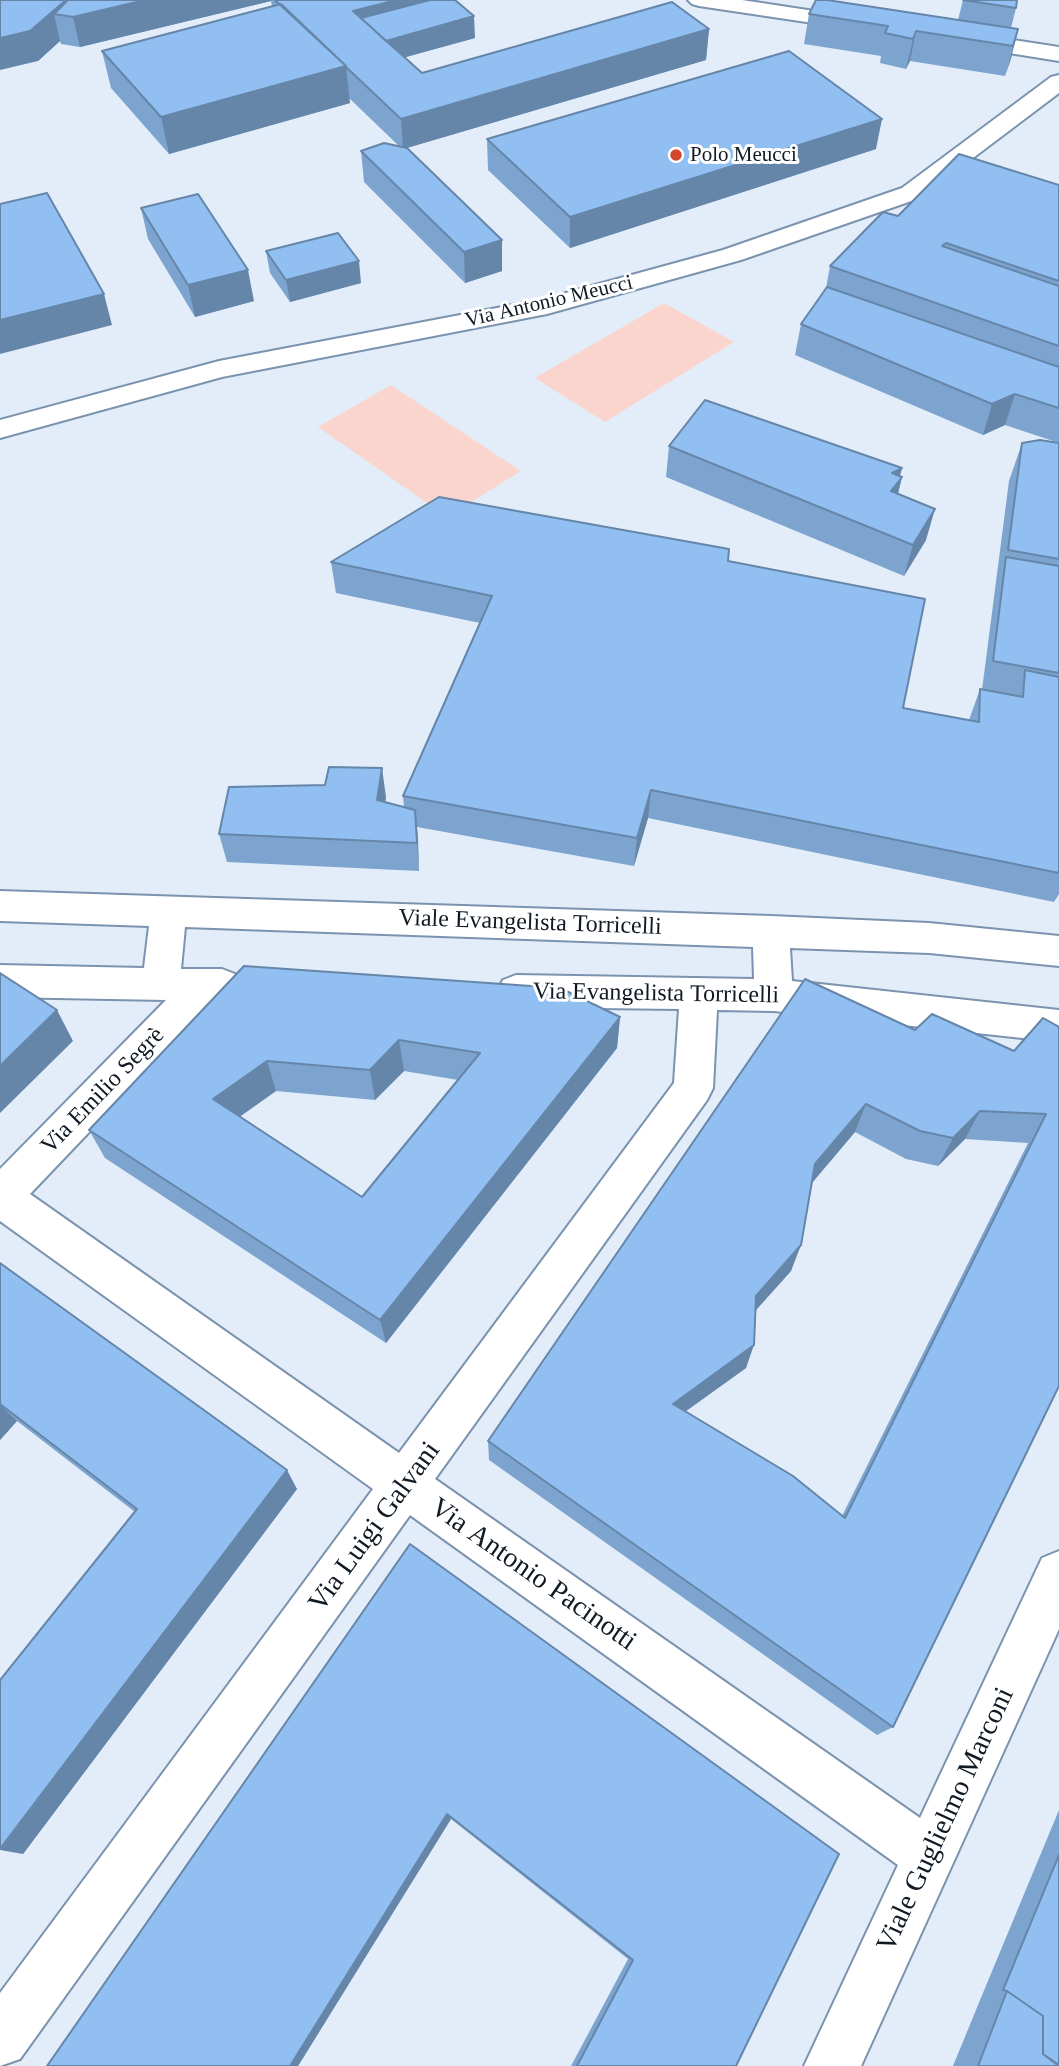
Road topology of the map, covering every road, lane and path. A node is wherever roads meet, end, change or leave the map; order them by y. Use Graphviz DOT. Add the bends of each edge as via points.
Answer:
graph roads {
  1 [pos="699,0"];
  2 [pos="879,27"];
  3 [pos="934,35"];
  4 [pos="1059,54"];
  5 [pos="1059,82"];
  6 [pos="0,429"];
  7 [pos="0,906"];
  8 [pos="169,910"];
  9 [pos="771,931"];
  10 [pos="1059,951"];
  11 [pos="0,981"];
  12 [pos="161,983"];
  13 [pos="206,985"];
  14 [pos="261,986"];
  15 [pos="480,990"];
  16 [pos="699,995"];
  17 [pos="774,995"];
  18 [pos="1059,1026"];
  19 [pos="0,1196"];
  20 [pos="406,1485"];
  21 [pos="1059,1575"];
  22 [pos="929,1856"];
  23 [pos="0,2039"];
  24 [pos="832,2066"];
  1 -- 2 [label="street"];
  3 -- 4 [label="street"];
  5 -- 6 [label="street, Via Antonio Meucci" via="911,193 732,256 547,306 219,369"];
  7 -- 8 [label="street, Viale Evangelista Torricelli"];
  8 -- 9 [label="street, Viale Evangelista Torricelli"];
  8 -- 12 [label="street"];
  9 -- 10 [label="street, Viale Evangelista Torricelli" via="929,938"];
  9 -- 17 [label="street"];
  11 -- 12 [label="street"];
  12 -- 13 [label="street"];
  13 -- 14 [label="street"];
  13 -- 19 [label="street, Via Emilio Segrè"];
  15 -- 16 [label="street, Via Evangelista Torricelli"];
  16 -- 17 [label="street, Via Evangelista Torricelli"];
  16 -- 20 [label="street, Via Luigi Galvani" via="693,1088"];
  17 -- 18 [label="street, Via Evangelista Torricelli"];
  19 -- 20 [label="street, Via Antonio Pacinotti"];
  20 -- 22 [label="street, Via Antonio Pacinotti"];
  20 -- 23 [label="street, Via Luigi Galvani"];
  21 -- 22 [label="street, Viale Guglielmo Marconi"];
  22 -- 24 [label="street, Viale Guglielmo Marconi"];
}
